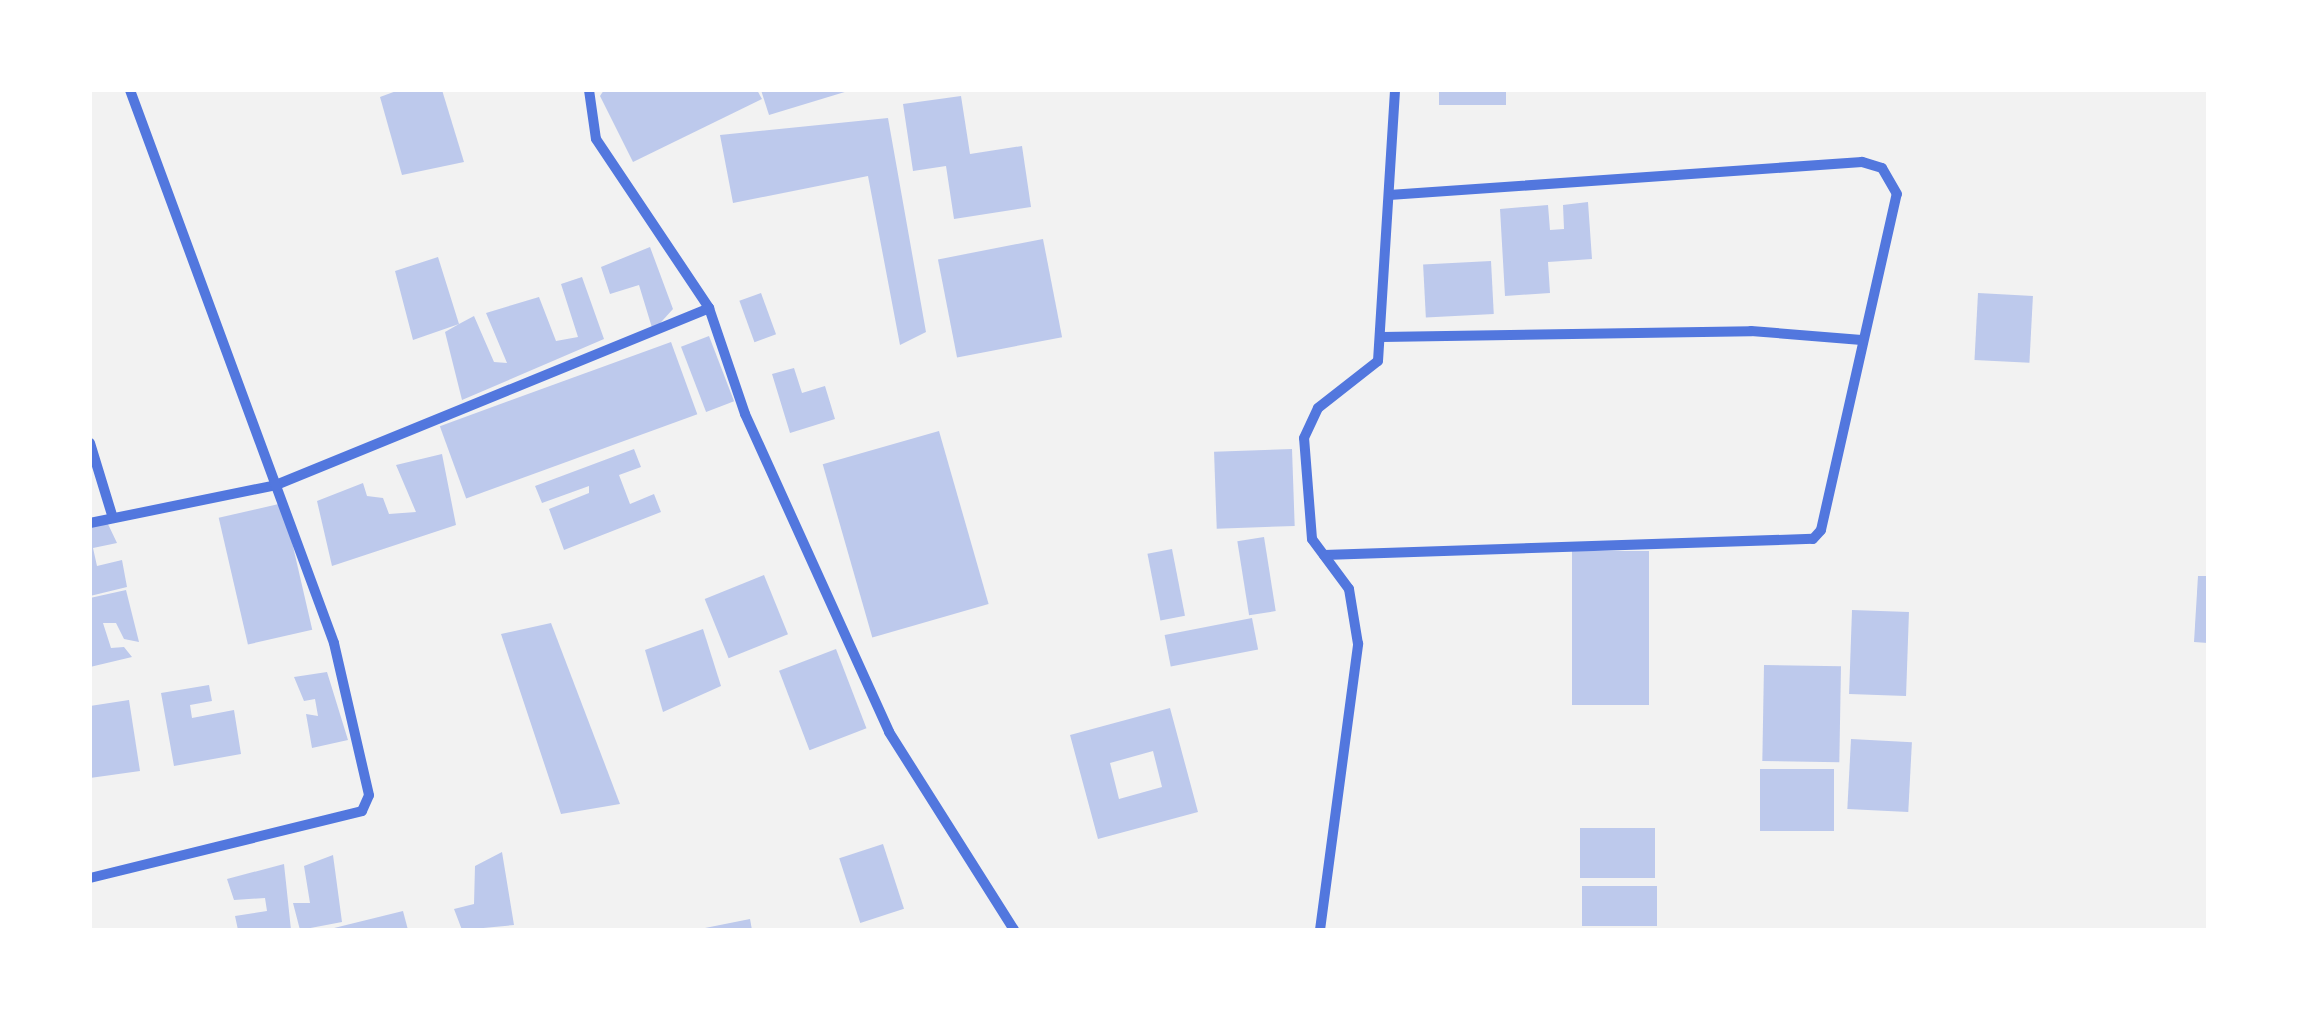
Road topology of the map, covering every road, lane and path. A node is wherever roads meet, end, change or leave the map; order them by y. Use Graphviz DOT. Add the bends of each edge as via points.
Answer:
graph roads {
  1 [pos="130,90"];
  2 [pos="589,90"];
  3 [pos="1394,90"];
  4 [pos="1389,195"];
  5 [pos="710,308"];
  6 [pos="1382,337"];
  7 [pos="1862,340"];
  8 [pos="90,443"];
  9 [pos="276,485"];
  10 [pos="113,518"];
  11 [pos="90,523"];
  12 [pos="1324,555"];
  13 [pos="90,878"];
  14 [pos="1014,930"];
  15 [pos="1320,930"];
  1 -- 9 [label="street"];
  2 -- 5 [label="street" via="596,139"];
  3 -- 4 [label="street"];
  4 -- 6 [label="street"];
  4 -- 7 [label="street" via="1873,164 1896,184 1897,194"];
  5 -- 9 [label="street"];
  5 -- 14 [label="street" via="745,414 888,732"];
  6 -- 7 [label="street" via="1751,331"];
  6 -- 12 [label="street" via="1374,368 1309,419 1304,438 1312,539"];
  7 -- 12 [label="street" via="1821,530 1813,539"];
  8 -- 10 [label="street"];
  9 -- 10 [label="street"];
  9 -- 13 [label="street" via="334,643 368,781 362,811"];
  10 -- 11 [label="street"];
  12 -- 15 [label="street" via="1349,588 1358,644"];
}
